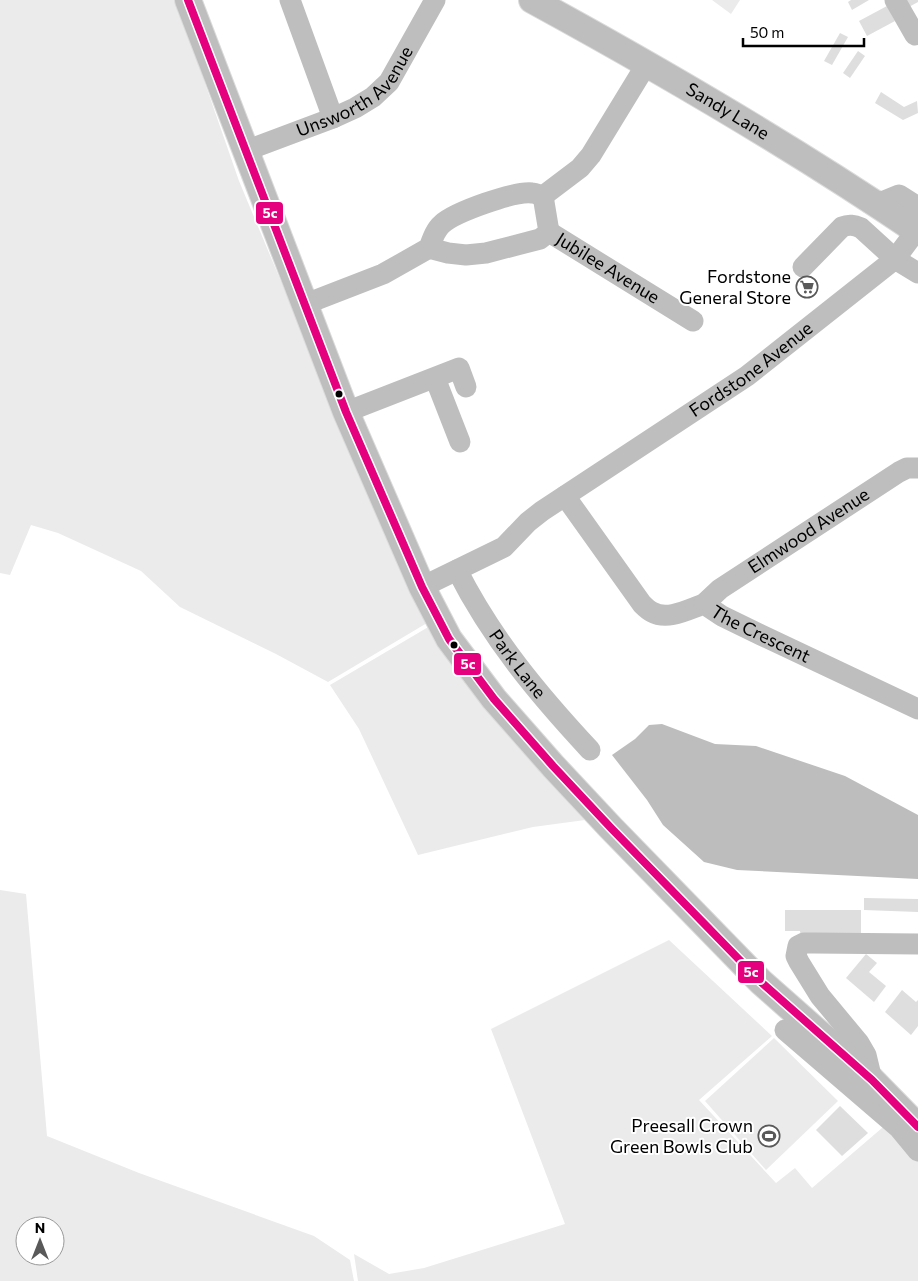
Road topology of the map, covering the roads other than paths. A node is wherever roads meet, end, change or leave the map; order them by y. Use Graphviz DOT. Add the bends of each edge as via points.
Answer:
graph roads {
  1 [pos="188,0"];
  2 [pos="290,0"];
  3 [pos="435,0"];
  4 [pos="532,0"];
  5 [pos="895,0"];
  6 [pos="918,33"];
  7 [pos="646,65"];
  8 [pos="333,118"];
  9 [pos="245,151"];
  10 [pos="543,196"];
  11 [pos="917,223"];
  12 [pos="548,232"];
  13 [pos="430,248"];
  14 [pos="895,259"];
  15 [pos="802,267"];
  16 [pos="918,273"];
  17 [pos="303,305"];
  18 [pos="693,321"];
  19 [pos="435,378"];
  20 [pos="466,387"];
  21 [pos="346,412"];
  22 [pos="460,442"];
  23 [pos="918,468"];
  24 [pos="565,496"];
  25 [pos="457,570"];
  26 [pos="422,587"];
  27 [pos="704,604"];
  28 [pos="918,709"];
  29 [pos="590,750"];
  30 [pos="918,944"];
  31 [pos="785,1030"];
  32 [pos="872,1080"];
  33 [pos="918,1127"];
  34 [pos="918,1151"];
  1 -- 9 [label="main road"];
  2 -- 8 [label="street"];
  3 -- 8 [label="street, Unsworth Avenue" via="389,82 373,97"];
  4 -- 7 [label="main road, Sandy Lane"];
  5 -- 6 [label="street" via="915,35"];
  7 -- 10 [label="street" via="580,168"];
  7 -- 11 [label="main road, Sandy Lane" via="877,204"];
  8 -- 9 [label="street, Unsworth Avenue"];
  9 -- 17 [label="main road"];
  10 -- 12 [label="street"];
  10 -- 13 [label="street" via="516,194 460,214 442,224"];
  11 -- 14 [label="street, Fordstone Avenue"];
  12 -- 13 [label="street" via="540,239 486,253 466,255"];
  12 -- 18 [label="street, Jubilee Avenue"];
  13 -- 17 [label="street" via="383,274"];
  14 -- 15 [label="street" via="861,228 848,225 842,227"];
  14 -- 16 [label="street"];
  14 -- 24 [label="street, Fordstone Avenue" via="747,376"];
  17 -- 21 [label="main road"];
  19 -- 20 [label="street" via="459,368"];
  19 -- 21 [label="street"];
  19 -- 22 [label="street"];
  21 -- 26 [label="main road"];
  23 -- 27 [label="street, Elmwood Avenue" via="899,472 720,589"];
  24 -- 25 [label="street, Fordstone Avenue" via="528,522 504,547"];
  24 -- 27 [label="street, The Crescent" via="642,604 652,613 679,613"];
  25 -- 26 [label="street, Fordstone Avenue"];
  25 -- 29 [label="street, Park Lane" via="484,619 510,656 543,699"];
  26 -- 32 [label="main road" via="462,658 553,766 761,982"];
  27 -- 28 [label="street, The Crescent" via="722,616"];
  30 -- 32 [label="street" via="814,942 798,946 798,962 820,996 859,1043 866,1055"];
  31 -- 34 [label="street" via="899,1128"];
  32 -- 33 [label="main road"];
}
